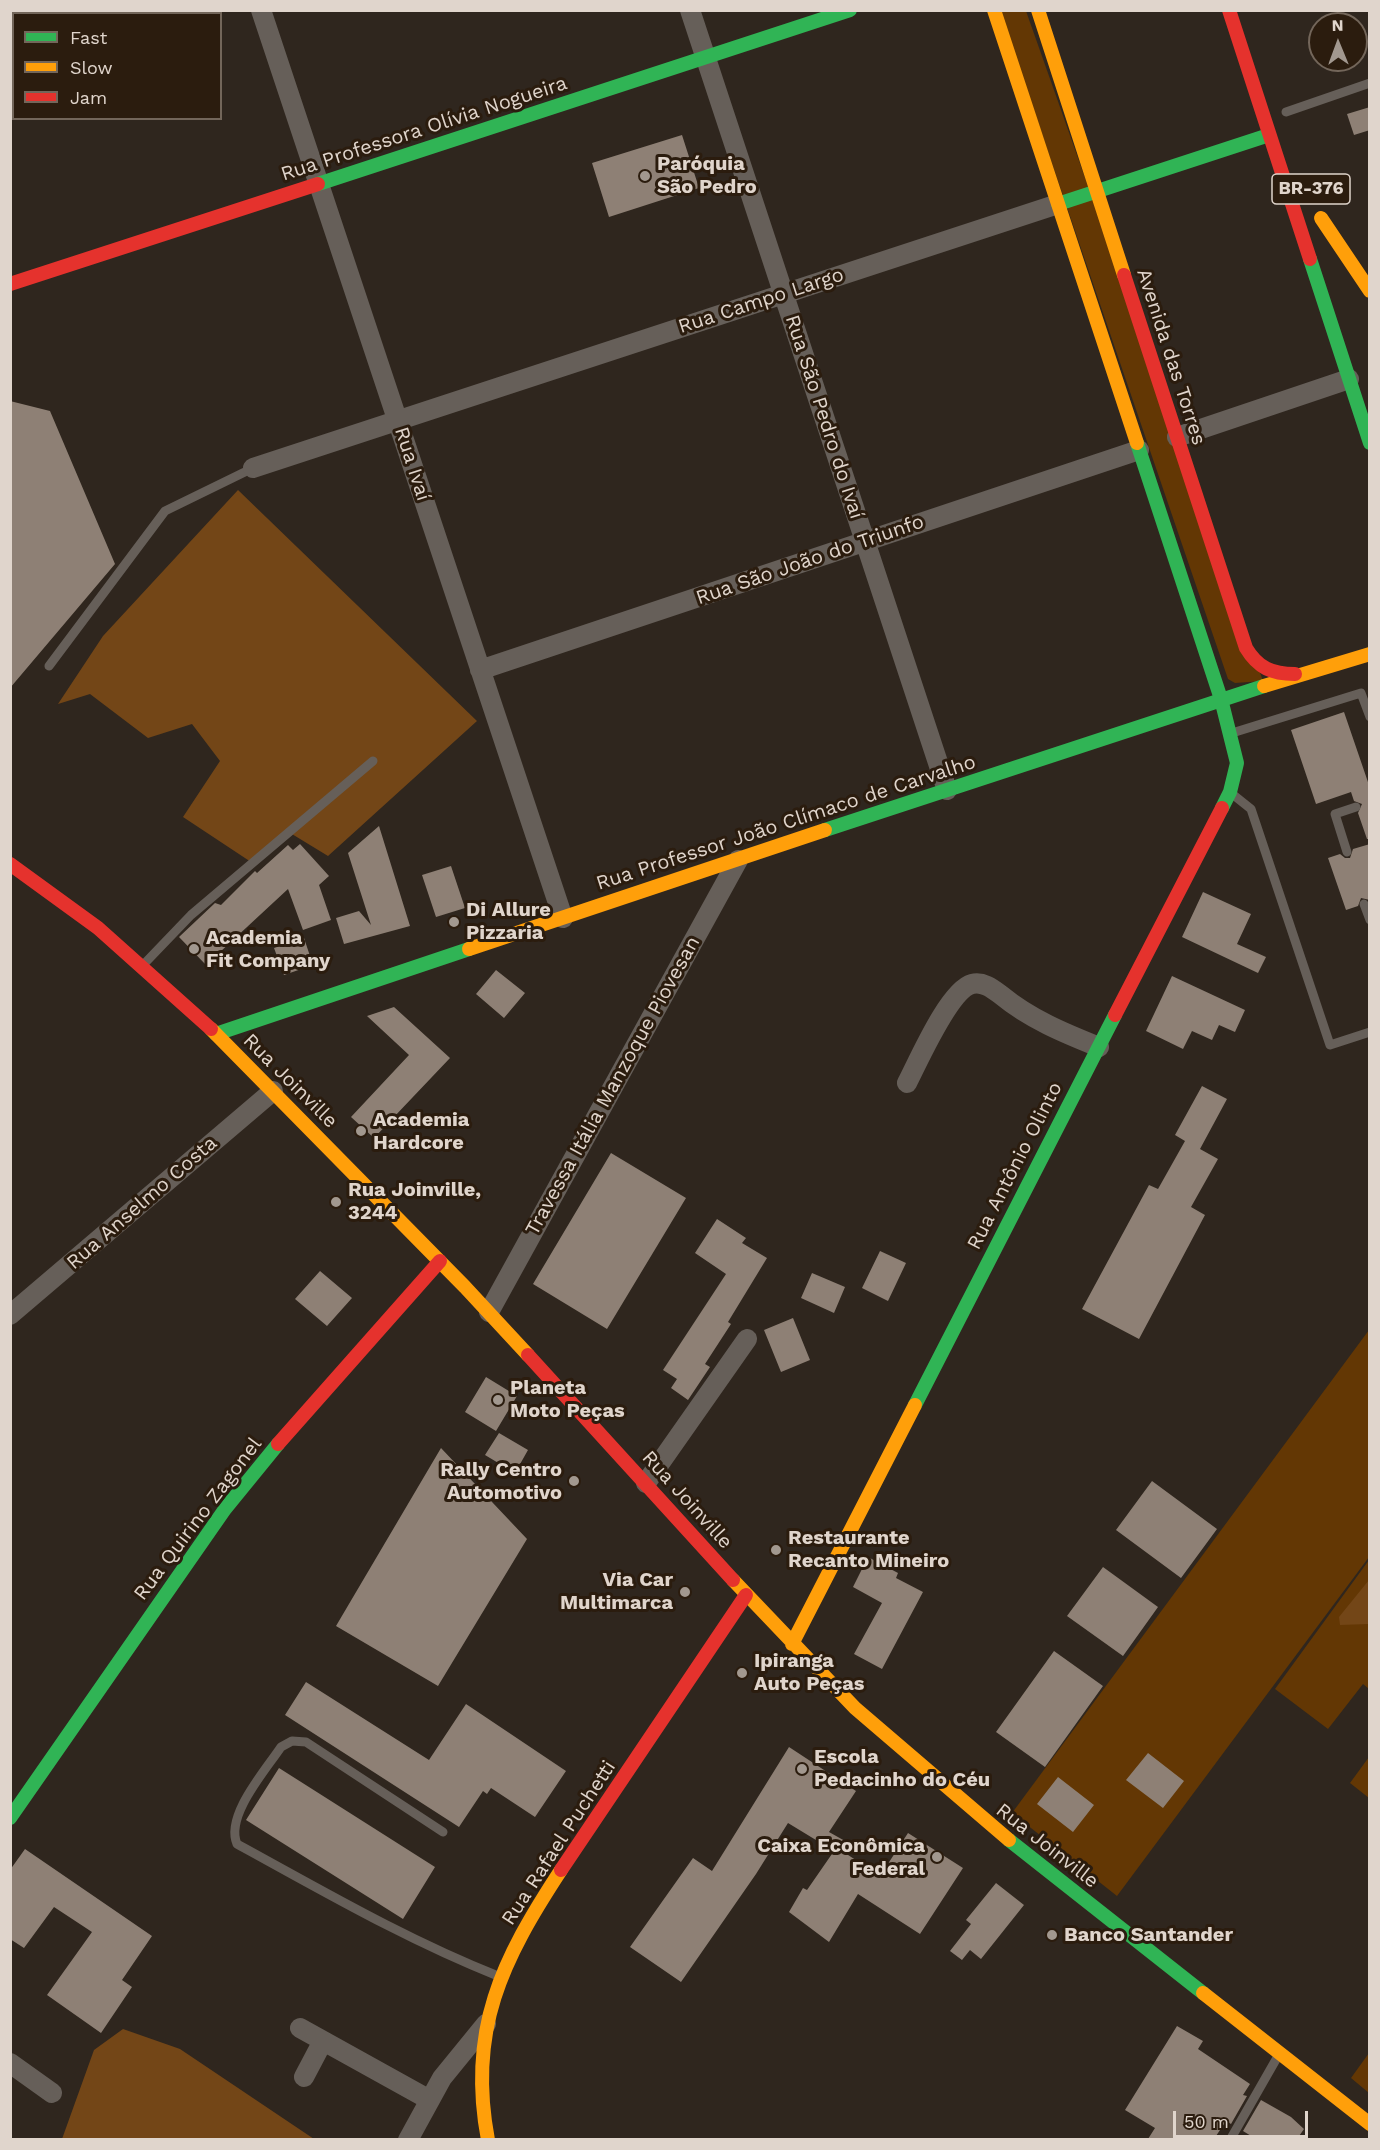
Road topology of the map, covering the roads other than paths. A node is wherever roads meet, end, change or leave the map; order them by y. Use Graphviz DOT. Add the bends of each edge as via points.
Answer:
graph roads {
  1 [pos="261,10"];
  2 [pos="690,10"];
  3 [pos="850,10"];
  4 [pos="994,10"];
  5 [pos="1038,10"];
  6 [pos="1229,10"];
  7 [pos="706,57"];
  8 [pos="1370,83"];
  9 [pos="1286,112"];
  10 [pos="1269,135"];
  11 [pos="318,183"];
  12 [pos="1096,191"];
  13 [pos="1058,204"];
  14 [pos="1338,270"];
  15 [pos="10,284"];
  16 [pos="1370,291"];
  17 [pos="783,294"];
  18 [pos="1349,379"];
  19 [pos="398,421"];
  20 [pos="1177,437"];
  21 [pos="1370,443"];
  22 [pos="1139,450"];
  23 [pos="253,468"];
  24 [pos="865,541"];
  25 [pos="1370,654"];
  26 [pos="49,666"];
  27 [pos="480,670"];
  28 [pos="1305,674"];
  29 [pos="1221,699"];
  30 [pos="1370,717"];
  31 [pos="1232,733"];
  32 [pos="373,761"];
  33 [pos="947,790"];
  34 [pos="1230,792"];
  35 [pos="1356,807"];
  36 [pos="1347,852"];
  37 [pos="738,860"];
  38 [pos="10,864"];
  39 [pos="1364,904"];
  40 [pos="563,918"];
  41 [pos="1370,920"];
  42 [pos="142,966"];
  43 [pos="1370,1032"];
  44 [pos="216,1034"];
  45 [pos="1099,1047"];
  46 [pos="907,1083"];
  47 [pos="273,1091"];
  48 [pos="440,1261"];
  49 [pos="489,1312"];
  50 [pos="10,1316"];
  51 [pos="747,1339"];
  52 [pos="646,1482"];
  53 [pos="746,1595"];
  54 [pos="792,1644"];
  55 [pos="10,1818"];
  56 [pos="443,1832"];
  57 [pos="501,1977"];
  58 [pos="486,2024"];
  59 [pos="300,2028"];
  60 [pos="323,2041"];
  61 [pos="1280,2053"];
  62 [pos="10,2063"];
  63 [pos="304,2077"];
  64 [pos="52,2093"];
  65 [pos="428,2099"];
  66 [pos="1370,2124"];
  67 [pos="408,2139"];
  68 [pos="489,2139"];
  69 [pos="1230,2139"];
  1 -- 11 [label="street, Rua Ivaí"];
  2 -- 7 [label="street, Rua São Pedro do Ivaí"];
  3 -- 7 [label="main road, Rua Professora Olívia Nogueira"];
  4 -- 13 [label="main road"];
  5 -- 12 [label="main road, Avenida das Torres"];
  6 -- 10 [label="main road, BR-376"];
  7 -- 11 [label="main road, Rua Professora Olívia Nogueira"];
  7 -- 17 [label="street, Rua São Pedro do Ivaí"];
  8 -- 9 [label="lane"];
  10 -- 12 [label="main road, Rua Campo Largo"];
  10 -- 18 [label="main road, BR-376"];
  11 -- 15 [label="main road, Rua Professora Olívia Nogueira"];
  11 -- 19 [label="street, Rua Ivaí"];
  12 -- 13 [label="main road, Rua Campo Largo"];
  12 -- 20 [label="main road, Avenida das Torres"];
  13 -- 17 [label="street, Rua Campo Largo"];
  13 -- 22 [label="main road"];
  14 -- 16 [label="main road, BR-376" via="1319,213"];
  17 -- 19 [label="street, Rua Campo Largo"];
  17 -- 24 [label="street, Rua São Pedro do Ivaí"];
  18 -- 20 [label="street"];
  18 -- 21 [label="main road, BR-376"];
  19 -- 23 [label="street, Rua Campo Largo"];
  19 -- 27 [label="street, Rua Ivaí"];
  20 -- 28 [label="main road, Avenida das Torres" via="1249,654 1260,668 1274,673"];
  22 -- 24 [label="street, Rua São João do Triunfo"];
  22 -- 29 [label="main road"];
  23 -- 26 [label="lane" via="165,511"];
  24 -- 27 [label="street, Rua São João do Triunfo"];
  24 -- 33 [label="street, Rua São Pedro do Ivaí"];
  25 -- 28 [label="main road, Rua Professor João Clímaco de Carvalho"];
  27 -- 40 [label="street, Rua Ivaí"];
  28 -- 29 [label="main road, Rua Professor João Clímaco de Carvalho"];
  29 -- 31 [label="main road, Rua Antônio Olinto"];
  29 -- 33 [label="main road, Rua Professor João Clímaco de Carvalho"];
  30 -- 31 [label="lane" via="1361,693"];
  31 -- 34 [label="main road, Rua Antônio Olinto" via="1238,763"];
  32 -- 42 [label="lane" via="191,915"];
  33 -- 37 [label="main road, Rua Professor João Clímaco de Carvalho"];
  34 -- 43 [label="lane" via="1251,809 1330,1045"];
  34 -- 45 [label="main road, Rua Antônio Olinto"];
  35 -- 36 [label="lane" via="1335,814"];
  37 -- 40 [label="main road, Rua Professor João Clímaco de Carvalho"];
  37 -- 49 [label="street, Travessa Itália Manzoque Piovesan"];
  38 -- 42 [label="main road, Rua Joinville" via="67,903"];
  39 -- 41 [label="lane"];
  40 -- 44 [label="main road, Rua Professor João Clímaco de Carvalho"];
  42 -- 44 [label="main road, Rua Joinville"];
  44 -- 47 [label="main road, Rua Joinville"];
  45 -- 46 [label="street" via="1036,1019 982,983 972,984 963,988 952,1002"];
  45 -- 54 [label="main road, Rua Antônio Olinto"];
  47 -- 48 [label="main road, Rua Joinville"];
  47 -- 50 [label="street, Rua Anselmo Costa"];
  48 -- 49 [label="main road, Rua Joinville"];
  48 -- 55 [label="main road, Rua Quirino Zagonel" via="225,1509"];
  49 -- 52 [label="main road, Rua Joinville"];
  51 -- 52 [label="street"];
  52 -- 53 [label="main road, Rua Joinville"];
  53 -- 54 [label="main road, Rua Joinville"];
  53 -- 57 [label="main road, Rua Rafael Puchetti" via="539,1904"];
  54 -- 61 [label="main road, Rua Joinville" via="928,1774"];
  56 -- 57 [label="lane" via="306,1742 292,1741 281,1747 235,1817 233,1834 237,1844 387,1926"];
  57 -- 58 [label="main road, Rua Rafael Puchetti"];
  58 -- 65 [label="street"];
  58 -- 68 [label="main road, Rua Rafael Puchetti" via="481,2088"];
  59 -- 60 [label="street"];
  60 -- 63 [label="street"];
  60 -- 65 [label="street"];
  61 -- 66 [label="main road, Rua Joinville"];
  61 -- 69 [label="lane"];
  62 -- 64 [label="street"];
  65 -- 67 [label="street"];
}
